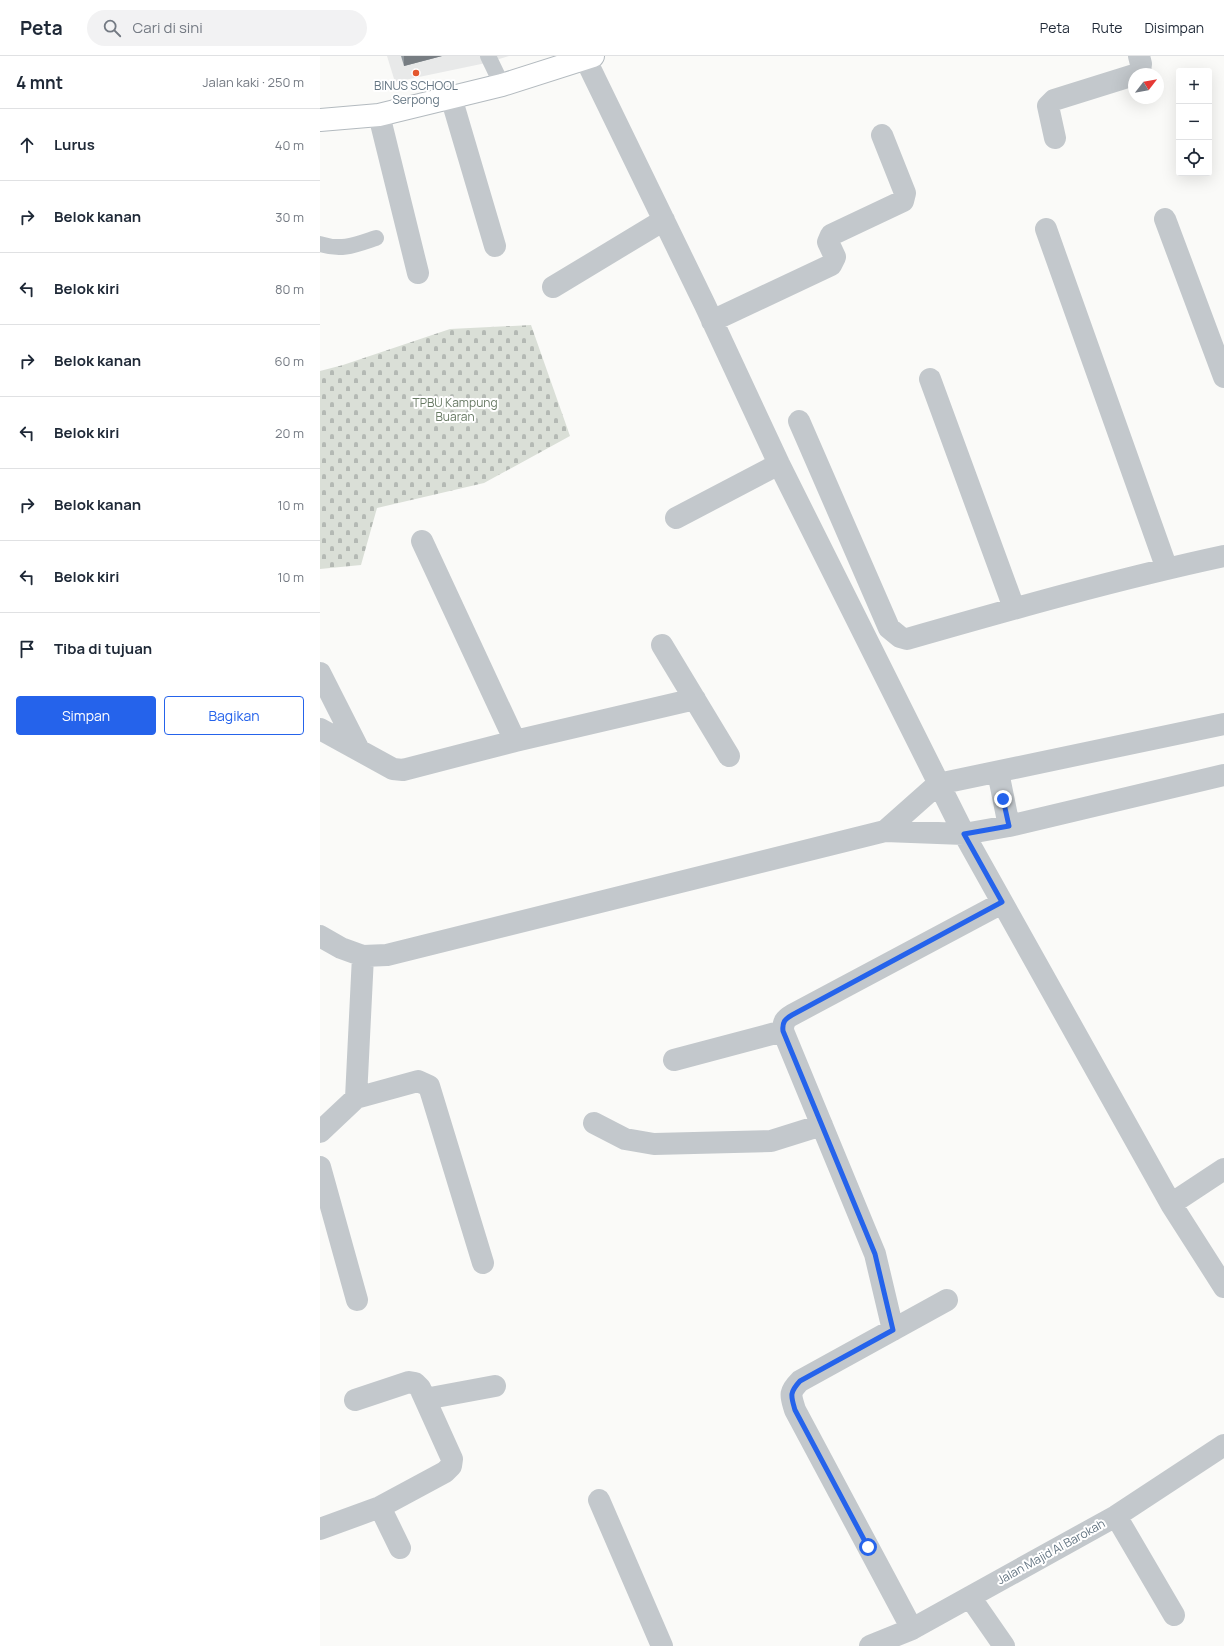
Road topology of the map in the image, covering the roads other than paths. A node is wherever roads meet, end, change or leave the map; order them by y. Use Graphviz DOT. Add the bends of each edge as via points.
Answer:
graph roads {
  1 [pos="488,56"];
  2 [pos="1139,56"];
  3 [pos="589,57"];
  4 [pos="1140,68"];
  5 [pos="1128,77"];
  6 [pos="502,85"];
  7 [pos="451,97"];
  8 [pos="378,115"];
  9 [pos="320,120"];
  10 [pos="882,135"];
  11 [pos="1055,138"];
  12 [pos="1165,219"];
  13 [pos="664,220"];
  14 [pos="1046,229"];
  15 [pos="376,238"];
  16 [pos="320,244"];
  17 [pos="495,246"];
  18 [pos="418,273"];
  19 [pos="553,287"];
  20 [pos="712,321"];
  21 [pos="1224,377"];
  22 [pos="930,379"];
  23 [pos="799,421"];
  24 [pos="779,464"];
  25 [pos="676,518"];
  26 [pos="422,541"];
  27 [pos="1224,556"];
  28 [pos="1167,568"];
  29 [pos="1014,608"];
  30 [pos="662,645"];
  31 [pos="320,673"];
  32 [pos="695,699"];
  33 [pos="1224,724"];
  34 [pos="320,729"];
  35 [pos="515,741"];
  36 [pos="359,750"];
  37 [pos="730,756"];
  38 [pos="998,772"];
  39 [pos="1224,775"];
  40 [pos="938,784"];
  41 [pos="1009,826"];
  42 [pos="885,831"];
  43 [pos="964,834"];
  44 [pos="1002,902"];
  45 [pos="320,936"];
  46 [pos="363,956"];
  47 [pos="783,1031"];
  48 [pos="674,1060"];
  49 [pos="356,1098"];
  50 [pos="594,1123"];
  51 [pos="822,1126"];
  52 [pos="320,1132"];
  53 [pos="320,1168"];
  54 [pos="1224,1169"];
  55 [pos="1171,1204"];
  56 [pos="484,1262"];
  57 [pos="1224,1287"];
  58 [pos="357,1300"];
  59 [pos="947,1300"];
  60 [pos="893,1330"];
  61 [pos="495,1386"];
  62 [pos="425,1399"];
  63 [pos="355,1400"];
  64 [pos="1224,1444"];
  65 [pos="600,1500"];
  66 [pos="380,1507"];
  67 [pos="1116,1516"];
  68 [pos="320,1529"];
  69 [pos="400,1548"];
  70 [pos="970,1597"];
  71 [pos="1174,1615"];
  72 [pos="912,1629"];
  73 [pos="662,1646"];
  74 [pos="870,1646"];
  75 [pos="1004,1646"];
  1 -- 6 [label="lane"];
  2 -- 4 [label="street"];
  3 -- 6 [label="street"];
  3 -- 13 [label="street"];
  5 -- 11 [label="street" via="1054,100 1048,106"];
  6 -- 7 [label="street"];
  7 -- 8 [label="street"];
  7 -- 17 [label="street"];
  8 -- 9 [label="street"];
  8 -- 18 [label="street"];
  10 -- 20 [label="street" via="905,193 903,200 831,235 828,242 835,257 831,265"];
  12 -- 21 [label="street"];
  13 -- 19 [label="street"];
  13 -- 20 [label="street"];
  14 -- 28 [label="street"];
  15 -- 16 [label="lane" via="349,247 332,248"];
  20 -- 24 [label="street"];
  22 -- 29 [label="street"];
  23 -- 29 [label="street" via="894,633 907,639"];
  24 -- 25 [label="street"];
  24 -- 40 [label="street"];
  26 -- 35 [label="street"];
  27 -- 28 [label="street"];
  28 -- 29 [label="street"];
  30 -- 32 [label="street"];
  31 -- 36 [label="street"];
  32 -- 35 [label="street"];
  32 -- 37 [label="street"];
  33 -- 38 [label="street"];
  34 -- 36 [label="street"];
  35 -- 36 [label="street" via="403,770 393,769"];
  38 -- 40 [label="street"];
  38 -- 41 [label="street"];
  39 -- 41 [label="street"];
  40 -- 42 [label="street"];
  40 -- 43 [label="street"];
  41 -- 43 [label="street"];
  42 -- 43 [label="street"];
  42 -- 46 [label="street" via="387,955"];
  43 -- 44 [label="street"];
  44 -- 47 [label="street" via="792,1015 783,1024"];
  44 -- 55 [label="street"];
  45 -- 46 [label="street" via="341,948"];
  46 -- 49 [label="street"];
  47 -- 48 [label="street"];
  47 -- 51 [label="street"];
  49 -- 52 [label="street"];
  49 -- 56 [label="street" via="418,1081 429,1086"];
  50 -- 51 [label="street" via="625,1139 654,1144 771,1141"];
  51 -- 60 [label="street" via="875,1254"];
  53 -- 58 [label="street"];
  54 -- 55 [label="street"];
  55 -- 57 [label="street"];
  59 -- 60 [label="street"];
  60 -- 72 [label="street" via="800,1381 792,1389 791,1396 795,1410"];
  61 -- 62 [label="street"];
  62 -- 63 [label="street" via="420,1388 409,1382"];
  62 -- 66 [label="street" via="452,1459 451,1466 445,1472"];
  64 -- 67 [label="street, Jalan Majid Al Barokah"];
  65 -- 73 [label="street"];
  66 -- 68 [label="street"];
  66 -- 69 [label="street"];
  67 -- 70 [label="street, Jalan Majid Al Barokah"];
  67 -- 71 [label="street"];
  70 -- 72 [label="street, Jalan Majid Al Barokah"];
  70 -- 75 [label="street"];
  72 -- 74 [label="street, Jalan Majid Al Barokah"];
}
